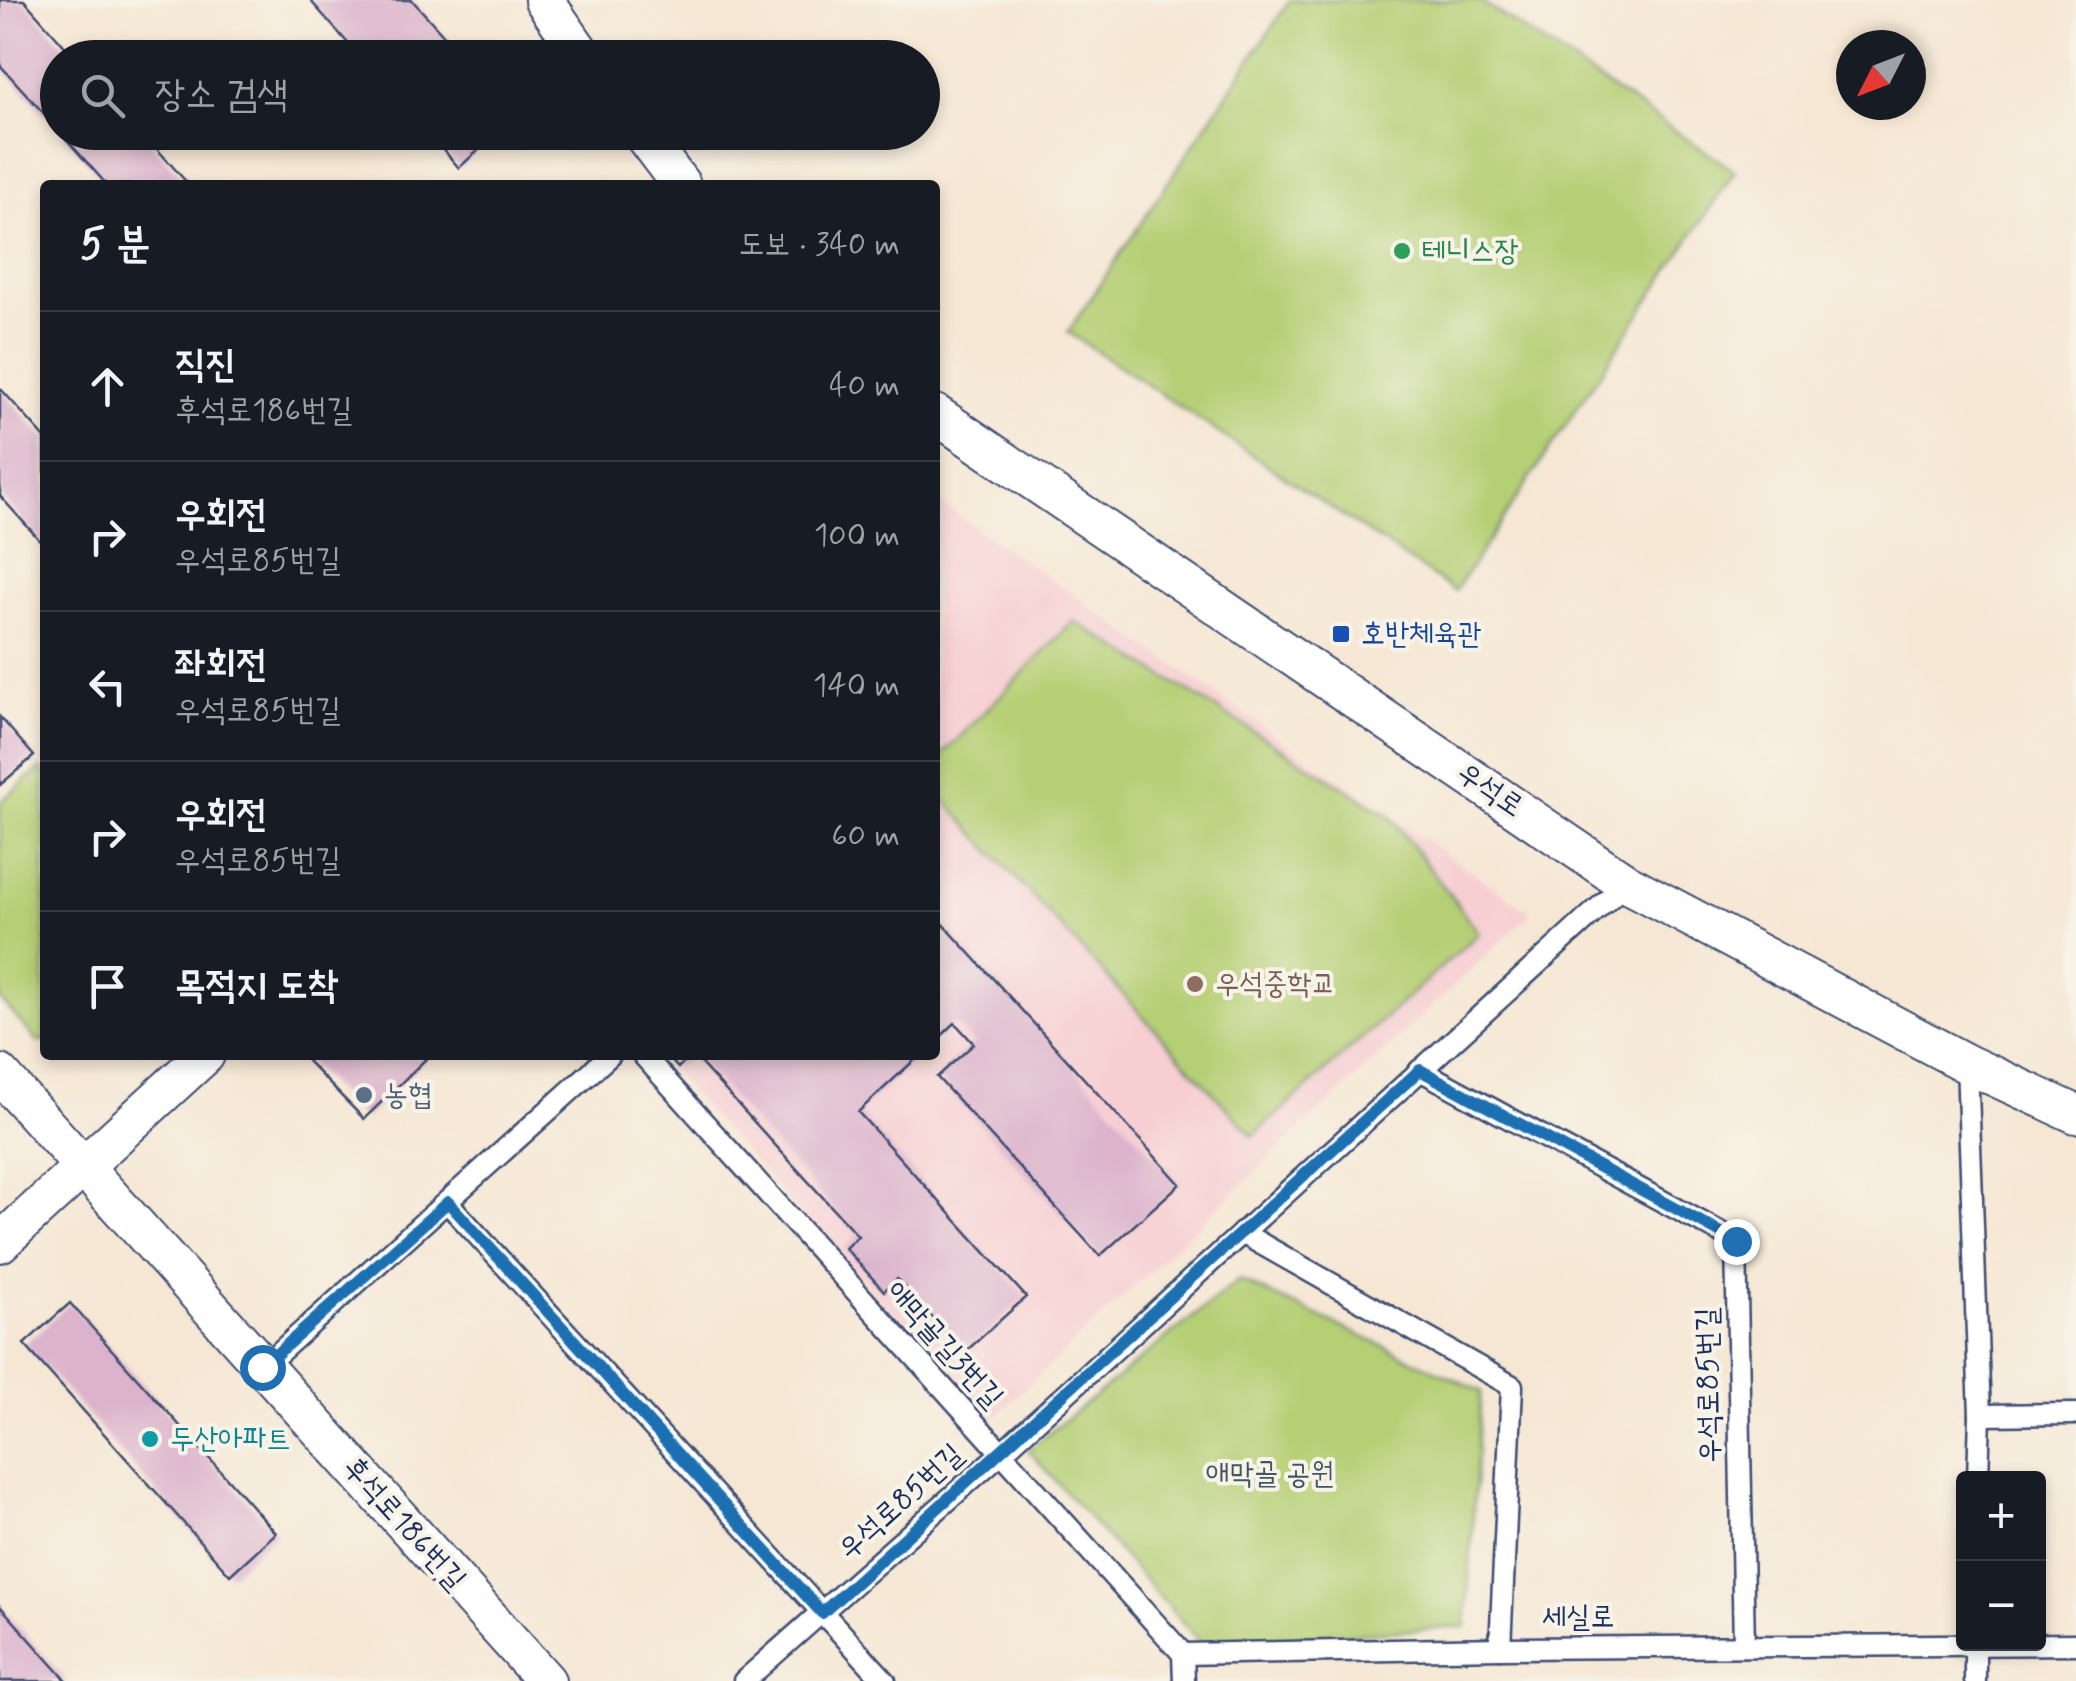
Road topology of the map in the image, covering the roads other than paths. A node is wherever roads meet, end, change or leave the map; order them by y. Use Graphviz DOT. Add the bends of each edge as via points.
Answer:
graph roads {
  1 [pos="544,0"];
  2 [pos="572,40"];
  3 [pos="654,150"];
  4 [pos="677,180"];
  5 [pos="940,417"];
  6 [pos="1626,883"];
  7 [pos="200,1060"];
  8 [pos="604,1060"];
  9 [pos="647,1060"];
  10 [pos="1968,1064"];
  11 [pos="1420,1070"];
  12 [pos="0,1074"];
  13 [pos="2076,1114"];
  14 [pos="84,1168"];
  15 [pos="448,1202"];
  16 [pos="1242,1233"];
  17 [pos="0,1243"];
  18 [pos="262,1367"];
  19 [pos="2076,1414"];
  20 [pos="1980,1415"];
  21 [pos="1001,1453"];
  22 [pos="1978,1471"];
  23 [pos="822,1613"];
  24 [pos="1956,1644"];
  25 [pos="2046,1644"];
  26 [pos="2076,1644"];
  27 [pos="1744,1646"];
  28 [pos="1500,1648"];
  29 [pos="1975,1651"];
  30 [pos="1183,1654"];
  31 [pos="546,1681"];
  32 [pos="744,1681"];
  33 [pos="884,1681"];
  34 [pos="1184,1681"];
  35 [pos="1975,1681"];
  1 -- 2 [label="street"];
  3 -- 4 [label="street"];
  5 -- 6 [label="street, 우석로"];
  6 -- 10 [label="street, 우석로"];
  6 -- 11 [label="lane, 우석로85번길"];
  7 -- 14 [label="street"];
  8 -- 15 [label="lane"];
  9 -- 21 [label="lane, 애막골길3번길"];
  10 -- 13 [label="street, 우석로"];
  10 -- 20 [label="lane"];
  11 -- 16 [label="lane, 우석로85번길"];
  11 -- 27 [label="lane, 우석로85번길" via="1736,1241"];
  12 -- 14 [label="street, 후석로186번길"];
  14 -- 17 [label="street"];
  14 -- 18 [label="street, 후석로186번길"];
  15 -- 18 [label="lane"];
  15 -- 23 [label="lane"];
  16 -- 21 [label="lane, 우석로85번길"];
  16 -- 28 [label="lane" via="1512,1386"];
  18 -- 31 [label="street, 후석로186번길"];
  19 -- 20 [label="lane"];
  20 -- 22 [label="lane"];
  21 -- 23 [label="lane, 우석로85번길"];
  21 -- 30 [label="lane, 애막골길3번길"];
  23 -- 32 [label="lane, 우석로85번길"];
  23 -- 33 [label="lane"];
  24 -- 27 [label="lane, 세실로"];
  25 -- 26 [label="lane, 세실로"];
  27 -- 28 [label="lane, 세실로"];
  28 -- 30 [label="lane, 세실로"];
  29 -- 35 [label="lane"];
  30 -- 34 [label="lane"];
}
